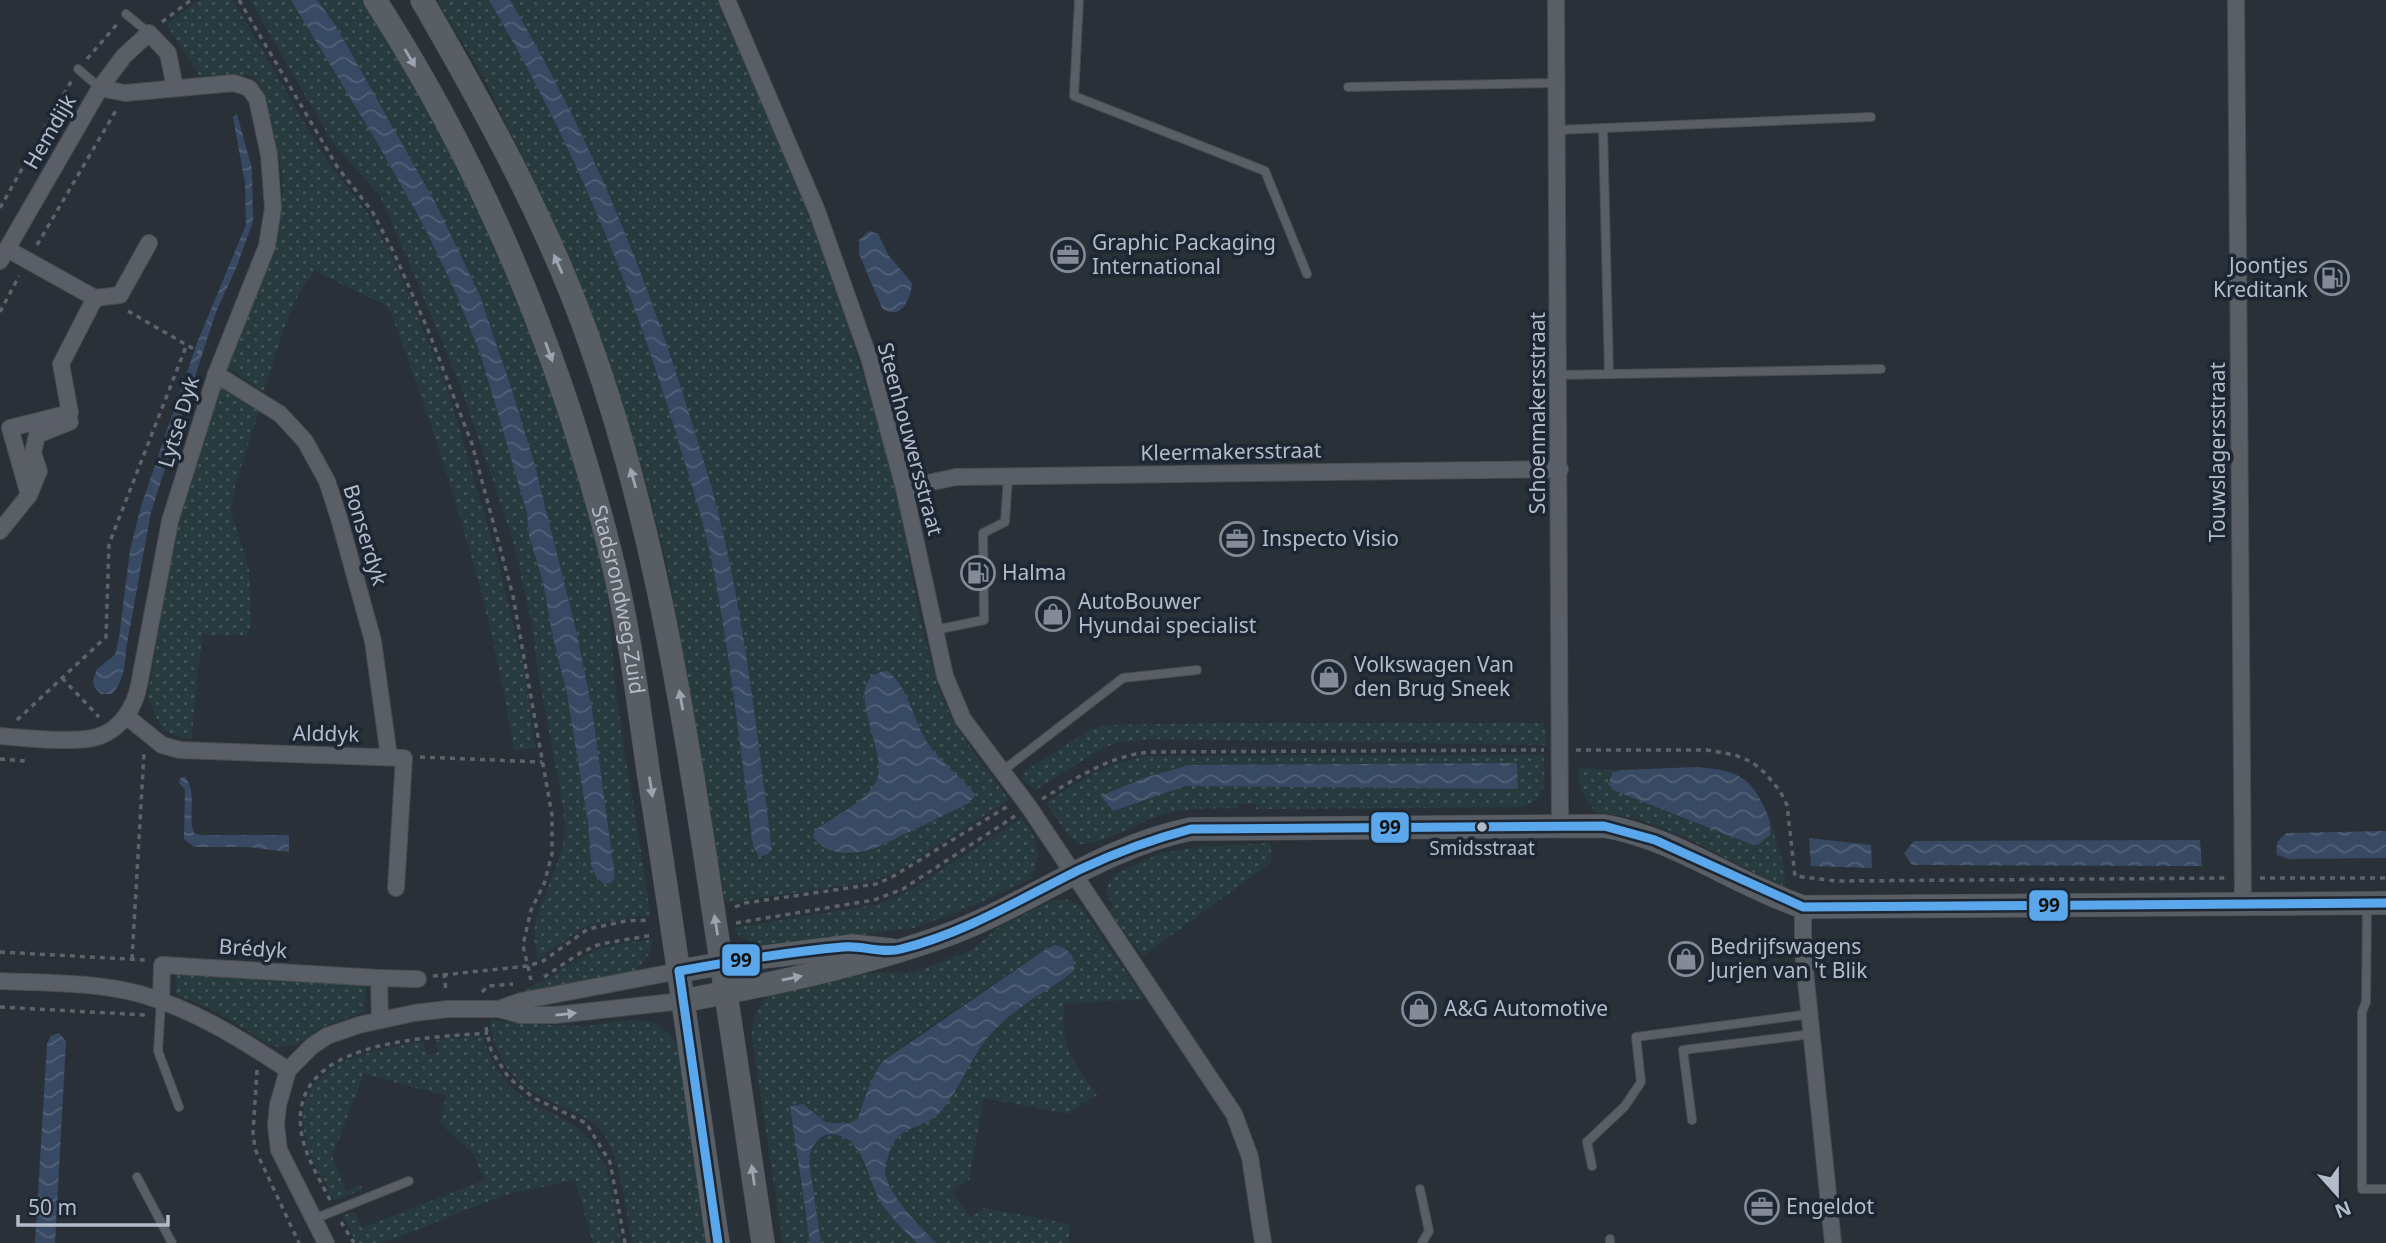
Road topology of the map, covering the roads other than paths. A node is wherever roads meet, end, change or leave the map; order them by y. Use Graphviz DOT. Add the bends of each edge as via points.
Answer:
graph roads {
  1 [pos="375,0"];
  2 [pos="422,0"];
  3 [pos="727,0"];
  4 [pos="1079,0"];
  5 [pos="1556,0"];
  6 [pos="2236,0"];
  7 [pos="126,14"];
  8 [pos="149,33"];
  9 [pos="78,69"];
  10 [pos="1556,83"];
  11 [pos="1348,87"];
  12 [pos="100,88"];
  13 [pos="175,88"];
  14 [pos="1871,117"];
  15 [pos="1603,128"];
  16 [pos="1557,130"];
  17 [pos="149,243"];
  18 [pos="2,252"];
  19 [pos="1307,274"];
  20 [pos="95,298"];
  21 [pos="1881,369"];
  22 [pos="216,374"];
  23 [pos="1609,374"];
  24 [pos="1559,375"];
  25 [pos="71,413"];
  26 [pos="1560,469"];
  27 [pos="1008,476"];
  28 [pos="904,488"];
  29 [pos="29,495"];
  30 [pos="0,531"];
  31 [pos="935,630"];
  32 [pos="1197,670"];
  33 [pos="126,716"];
  34 [pos="0,736"];
  35 [pos="397,757"];
  36 [pos="1001,772"];
  37 [pos="1560,825"];
  38 [pos="1071,873"];
  39 [pos="396,888"];
  40 [pos="2243,903"];
  41 [pos="2377,903"];
  42 [pos="1803,907"];
  43 [pos="898,950"];
  44 [pos="722,963"];
  45 [pos="679,971"];
  46 [pos="379,978"];
  47 [pos="418,979"];
  48 [pos="0,981"];
  49 [pos="726,993"];
  50 [pos="682,1001"];
  51 [pos="160,1009"];
  52 [pos="499,1009"];
  53 [pos="1810,1014"];
  54 [pos="380,1020"];
  55 [pos="1812,1034"];
  56 [pos="288,1070"];
  57 [pos="179,1107"];
  58 [pos="1692,1120"];
  59 [pos="1592,1166"];
  60 [pos="137,1177"];
  61 [pos="409,1181"];
  62 [pos="1420,1189"];
  63 [pos="2386,1189"];
  64 [pos="314,1219"];
  65 [pos="172,1243"];
  66 [pos="326,1243"];
  67 [pos="718,1243"];
  68 [pos="763,1243"];
  69 [pos="1263,1243"];
  70 [pos="1422,1243"];
  71 [pos="1833,1243"];
  1 -- 45 [label="main road, Stadsrondweg-Zuid, one-way" via="439,107 500,227 570,413 611,554 628,640"];
  44 -- 2 [label="main road, Stadsrondweg-Zuid, one-way" via="663,601 633,478 573,298 472,86"];
  3 -- 28 [label="street, Steenhouwersstraat" via="839,267 873,369"];
  4 -- 19 [label="lane" via="1074,96 1265,171"];
  5 -- 10 [label="street, Schoenmakersstraat"];
  6 -- 40 [label="street, Touwslagersstraat"];
  7 -- 8 [label="lane"];
  8 -- 12 [label="street, Hemdijk"];
  8 -- 13 [label="street" via="168,53"];
  9 -- 12 [label="lane"];
  10 -- 11 [label="lane"];
  10 -- 16 [label="street, Schoenmakersstraat"];
  12 -- 13 [label="street, Lytse Dyk" via="125,93"];
  12 -- 18 [label="street, Hemdijk"];
  13 -- 22 [label="street, Lytse Dyk" via="234,83 249,89 257,99 269,155 273,208 267,246"];
  14 -- 15 [label="lane"];
  15 -- 16 [label="lane"];
  15 -- 23 [label="lane"];
  16 -- 24 [label="street, Schoenmakersstraat"];
  17 -- 20 [label="street" via="120,295"];
  18 -- 20 [label="street"];
  20 -- 25 [label="street" via="61,364"];
  21 -- 23 [label="lane"];
  22 -- 33 [label="street, Lytse Dyk" via="170,522 137,697"];
  22 -- 35 [label="street, Bonserdyk" via="281,414 305,440 327,481 373,641"];
  23 -- 24 [label="lane"];
  24 -- 26 [label="street, Schoenmakersstraat"];
  25 -- 29 [label="street" via="70,422 37,435 33,453 40,471"];
  25 -- 29 [label="street" via="10,428"];
  26 -- 27 [label="street, Kleermakersstraat"];
  26 -- 37 [label="street, Schoenmakersstraat"];
  27 -- 28 [label="street, Kleermakersstraat" via="956,477"];
  27 -- 31 [label="lane" via="1005,522 983,533 984,620"];
  28 -- 31 [label="street, Steenhouwersstraat"];
  29 -- 30 [label="street"];
  31 -- 36 [label="street, Steenhouwersstraat" via="945,676 963,719"];
  32 -- 36 [label="lane" via="1123,678"];
  33 -- 34 [label="street, Lytse Dyk" via="100,736"];
  33 -- 35 [label="street, Alddyk" via="162,745 180,750"];
  35 -- 39 [label="street"];
  36 -- 38 [label="street, Steenhouwersstraat"];
  37 -- 38 [label="main road" via="1191,829 1122,849"];
  37 -- 42 [label="main road" via="1604,825 1648,836"];
  38 -- 43 [label="main road" via="948,934"];
  38 -- 69 [label="street" via="1234,1114 1250,1157"];
  40 -- 41 [label="main road"];
  40 -- 42 [label="main road"];
  41 -- 63 [label="lane" via="2362,1012 2362,1189"];
  42 -- 53 [label="street"];
  43 -- 44 [label="main road" via="853,946"];
  49 -- 43 [label="main road, one-way" via="857,965"];
  44 -- 45 [label="main road"];
  44 -- 49 [label="main road, Stadsrondweg-Zuid"];
  45 -- 50 [label="main road, Stadsrondweg-Zuid"];
  45 -- 52 [label="street"];
  46 -- 47 [label="street, Brédyk"];
  46 -- 51 [label="street, Brédyk" via="162,965"];
  46 -- 54 [label="street"];
  48 -- 51 [label="street" via="99,987 139,994"];
  49 -- 50 [label="main road"];
  68 -- 49 [label="main road, Stadsrondweg-Zuid, one-way"];
  52 -- 50 [label="street, one-way" via="521,1015 556,1015"];
  50 -- 67 [label="main road, Stadsrondweg-Zuid"];
  51 -- 56 [label="street" via="217,1025"];
  51 -- 57 [label="lane" via="158,1051"];
  52 -- 54 [label="street" via="448,1009"];
  53 -- 55 [label="street"];
  53 -- 59 [label="lane" via="1636,1037 1642,1082 1625,1106 1587,1142"];
  54 -- 56 [label="street" via="327,1037"];
  55 -- 58 [label="lane" via="1683,1050"];
  55 -- 71 [label="street"];
  56 -- 64 [label="street" via="277,1115 279,1150"];
  60 -- 65 [label="lane"];
  61 -- 64 [label="lane"];
  62 -- 70 [label="lane" via="1429,1231"];
  64 -- 66 [label="street"];
}
